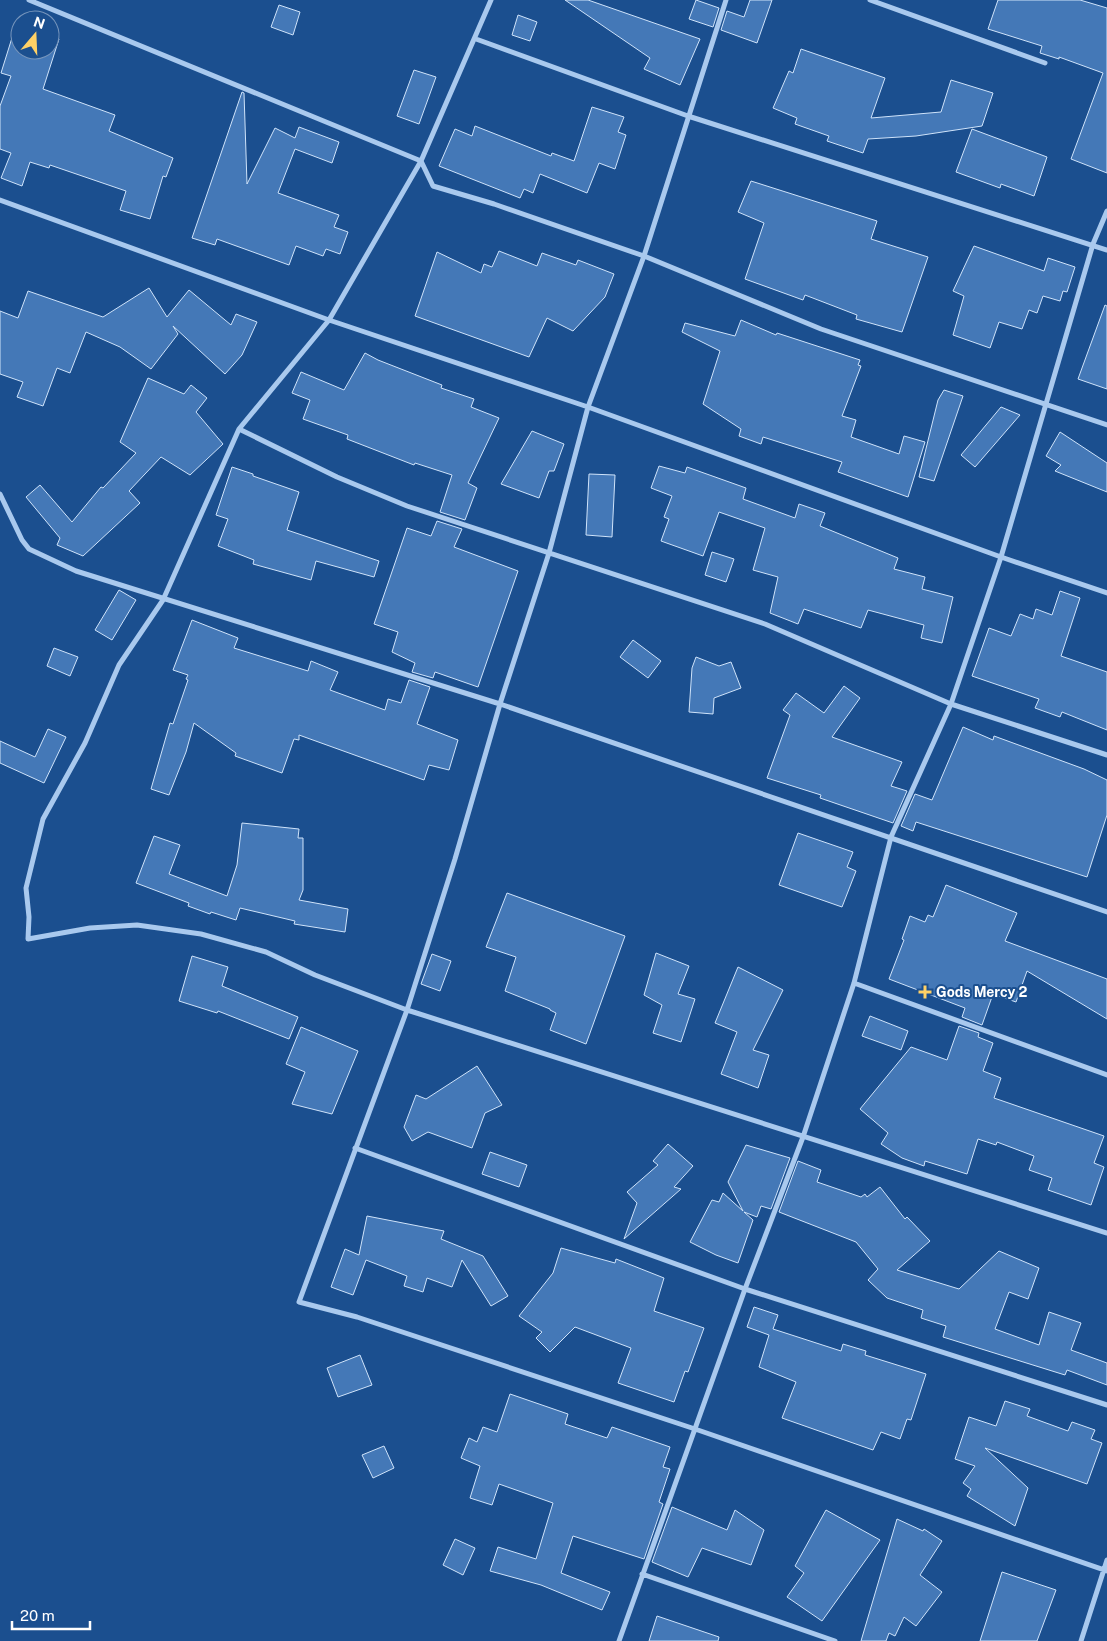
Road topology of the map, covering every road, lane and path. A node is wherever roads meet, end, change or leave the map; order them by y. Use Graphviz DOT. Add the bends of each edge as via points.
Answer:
graph roads {
  1 [pos="28,0"];
  2 [pos="491,0"];
  3 [pos="726,0"];
  4 [pos="870,0"];
  5 [pos="476,38"];
  6 [pos="1045,63"];
  7 [pos="688,116"];
  8 [pos="421,161"];
  9 [pos="0,200"];
  10 [pos="1107,211"];
  11 [pos="1093,244"];
  12 [pos="1107,250"];
  13 [pos="644,256"];
  14 [pos="329,320"];
  15 [pos="1045,404"];
  16 [pos="588,407"];
  17 [pos="1107,425"];
  18 [pos="239,429"];
  19 [pos="0,494"];
  20 [pos="549,552"];
  21 [pos="1001,557"];
  22 [pos="1107,593"];
  23 [pos="163,600"];
  24 [pos="500,704"];
  25 [pos="951,704"];
  26 [pos="1107,755"];
  27 [pos="892,837"];
  28 [pos="1107,912"];
  29 [pos="854,983"];
  30 [pos="407,1010"];
  31 [pos="1107,1075"];
  32 [pos="804,1136"];
  33 [pos="355,1148"];
  34 [pos="1107,1233"];
  35 [pos="745,1289"];
  36 [pos="1107,1405"];
  37 [pos="695,1429"];
  38 [pos="1107,1560"];
  39 [pos="1106,1570"];
  40 [pos="642,1574"];
  41 [pos="619,1641"];
  42 [pos="835,1641"];
  43 [pos="1081,1641"];
  1 -- 8 [label="street"];
  2 -- 5 [label="street"];
  3 -- 7 [label="street"];
  4 -- 6 [label="street"];
  5 -- 7 [label="street"];
  5 -- 8 [label="street"];
  7 -- 11 [label="street"];
  7 -- 13 [label="street"];
  8 -- 13 [label="street" via="433,186"];
  8 -- 14 [label="street"];
  9 -- 14 [label="street"];
  10 -- 11 [label="street"];
  11 -- 12 [label="street"];
  11 -- 15 [label="street"];
  13 -- 15 [label="street" via="821,329"];
  13 -- 16 [label="street"];
  14 -- 16 [label="street"];
  14 -- 18 [label="street"];
  15 -- 17 [label="street"];
  15 -- 21 [label="street"];
  16 -- 20 [label="street"];
  16 -- 21 [label="street"];
  18 -- 20 [label="street" via="337,477 407,506"];
  18 -- 23 [label="street"];
  19 -- 23 [label="street" via="22,540 30,549 76,571"];
  20 -- 24 [label="street"];
  20 -- 25 [label="street" via="765,624"];
  21 -- 22 [label="street"];
  21 -- 25 [label="street"];
  23 -- 24 [label="street"];
  23 -- 30 [label="street" via="119,665 85,743 43,819 26,888 28,939 90,928 137,925 201,934 266,952 314,975"];
  24 -- 27 [label="street"];
  24 -- 30 [label="street"];
  25 -- 26 [label="street"];
  25 -- 27 [label="street"];
  27 -- 28 [label="street"];
  27 -- 29 [label="street"];
  29 -- 31 [label="street"];
  29 -- 32 [label="street"];
  30 -- 32 [label="street"];
  30 -- 33 [label="street"];
  32 -- 34 [label="street"];
  32 -- 35 [label="street"];
  33 -- 35 [label="street"];
  33 -- 37 [label="street" via="299,1302 357,1317"];
  35 -- 36 [label="street"];
  35 -- 37 [label="street"];
  37 -- 39 [label="street"];
  37 -- 40 [label="street"];
  38 -- 39 [label="street"];
  39 -- 43 [label="street"];
  40 -- 41 [label="street"];
  40 -- 42 [label="street"];
}
